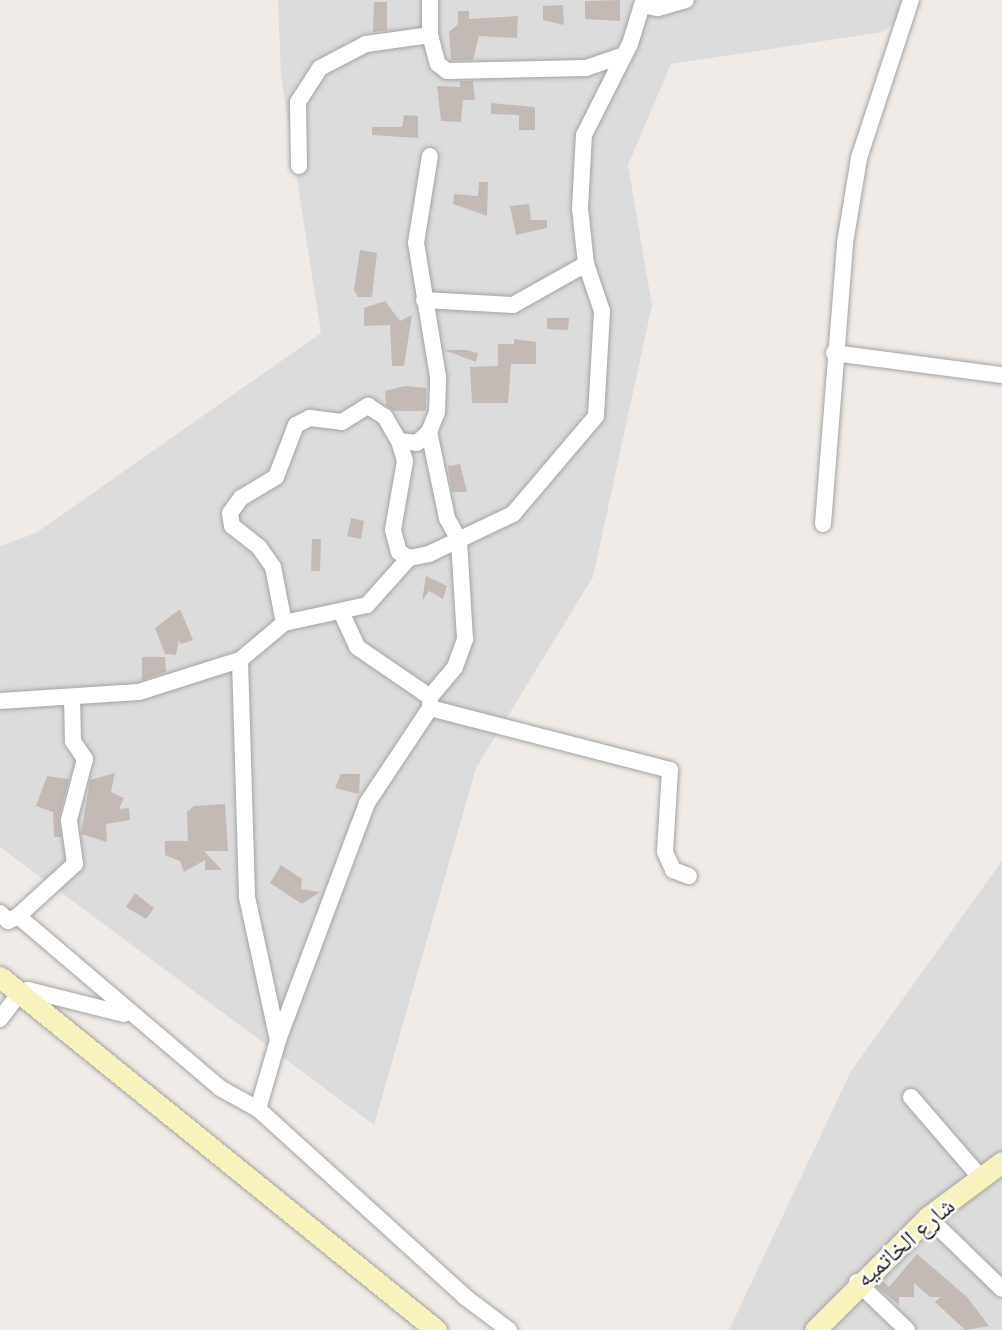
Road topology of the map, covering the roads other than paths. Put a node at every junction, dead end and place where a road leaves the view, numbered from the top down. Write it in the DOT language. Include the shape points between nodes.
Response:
graph roads {
  1 [pos="430,0"];
  2 [pos="686,0"];
  3 [pos="911,0"];
  4 [pos="641,2"];
  5 [pos="430,35"];
  6 [pos="621,56"];
  7 [pos="430,156"];
  8 [pos="299,166"];
  9 [pos="586,264"];
  10 [pos="424,300"];
  11 [pos="834,353"];
  12 [pos="1002,375"];
  13 [pos="429,432"];
  14 [pos="399,441"];
  15 [pos="823,524"];
  16 [pos="459,540"];
  17 [pos="409,558"];
  18 [pos="341,612"];
  19 [pos="284,623"];
  20 [pos="240,660"];
  21 [pos="72,697"];
  22 [pos="0,701"];
  23 [pos="430,702"];
  24 [pos="689,876"];
  25 [pos="0,913"];
  26 [pos="18,916"];
  27 [pos="0,977"];
  28 [pos="20,992"];
  29 [pos="128,1015"];
  30 [pos="0,1019"];
  31 [pos="278,1040"];
  32 [pos="911,1097"];
  33 [pos="258,1109"];
  34 [pos="1002,1162"];
  35 [pos="981,1178"];
  36 [pos="928,1217"];
  37 [pos="857,1282"];
  38 [pos="1002,1289"];
  39 [pos="436,1330"];
  40 [pos="509,1330"];
  41 [pos="814,1330"];
  42 [pos="907,1330"];
  1 -- 5 [label="street"];
  2 -- 4 [label="street" via="658,8"];
  3 -- 11 [label="street" via="859,158"];
  4 -- 6 [label="street" via="630,44"];
  5 -- 6 [label="street" via="438,64 447,71 586,68"];
  5 -- 8 [label="street" via="366,44 320,68 298,102"];
  6 -- 9 [label="street" via="596,104 579,158"];
  7 -- 10 [label="street" via="416,243"];
  9 -- 10 [label="street" via="513,305"];
  9 -- 16 [label="street" via="602,311 596,416 513,514"];
  10 -- 13 [label="street" via="439,388"];
  11 -- 12 [label="street"];
  11 -- 15 [label="street"];
  13 -- 14 [label="street" via="417,443"];
  13 -- 16 [label="street" via="447,518"];
  14 -- 17 [label="street" via="405,461 393,537 398,552"];
  14 -- 19 [label="street" via="374,407 342,422 304,419 288,438 276,477 231,508 232,526 259,547 272,567"];
  16 -- 17 [label="street"];
  16 -- 23 [label="street" via="465,639 455,667"];
  17 -- 18 [label="street" via="367,605"];
  18 -- 19 [label="street"];
  18 -- 23 [label="street" via="357,647"];
  19 -- 20 [label="street"];
  20 -- 21 [label="street" via="139,692"];
  20 -- 31 [label="street" via="247,897"];
  21 -- 22 [label="street"];
  21 -- 26 [label="street" via="73,741 85,759 69,821 75,864"];
  23 -- 24 [label="street" via="670,770 665,852 673,870"];
  23 -- 31 [label="street" via="367,803"];
  25 -- 26 [label="street" via="8,920"];
  26 -- 29 [label="street"];
  27 -- 28 [label="street"];
  28 -- 29 [label="street"];
  28 -- 30 [label="street"];
  28 -- 39 [label="street"];
  29 -- 33 [label="street" via="220,1088"];
  31 -- 33 [label="street"];
  32 -- 35 [label="street"];
  33 -- 40 [label="street" via="465,1297"];
  34 -- 35 [label="street, شارع الخاتميه"];
  35 -- 36 [label="street, شارع الخاتميه"];
  36 -- 37 [label="street, شارع الخاتميه"];
  36 -- 38 [label="street"];
  37 -- 41 [label="street, شارع الخاتميه"];
  37 -- 42 [label="street"];
}
